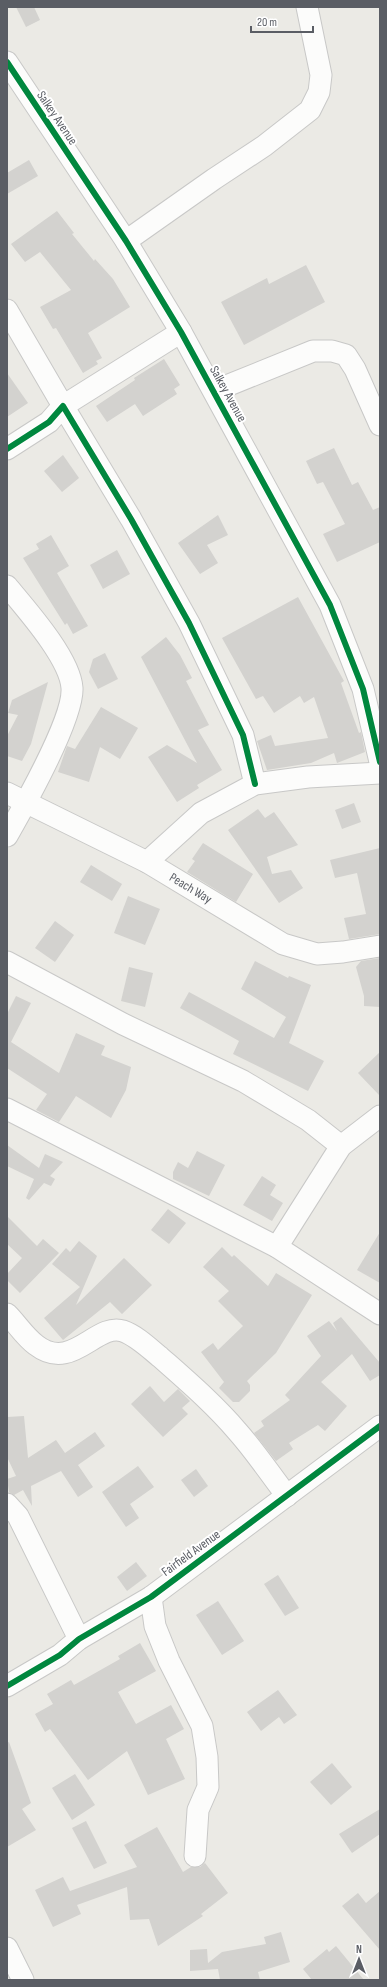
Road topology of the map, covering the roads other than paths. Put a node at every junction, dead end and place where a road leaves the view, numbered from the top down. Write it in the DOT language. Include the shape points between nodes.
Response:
graph roads {
  1 [pos="307,7"];
  2 [pos="7,62"];
  3 [pos="126,241"];
  4 [pos="7,310"];
  5 [pos="181,332"];
  6 [pos="214,391"];
  7 [pos="63,406"];
  8 [pos="380,425"];
  9 [pos="7,449"];
  10 [pos="7,586"];
  11 [pos="380,762"];
  12 [pos="380,773"];
  13 [pos="256,784"];
  14 [pos="7,793"];
  15 [pos="26,803"];
  16 [pos="7,836"];
  17 [pos="147,862"];
  18 [pos="380,946"];
  19 [pos="7,962"];
  20 [pos="7,1109"];
  21 [pos="380,1116"];
  22 [pos="342,1146"];
  23 [pos="277,1247"];
  24 [pos="7,1314"];
  25 [pos="380,1314"];
  26 [pos="380,1426"];
  27 [pos="287,1496"];
  28 [pos="7,1504"];
  29 [pos="150,1597"];
  30 [pos="79,1639"];
  31 [pos="7,1686"];
  32 [pos="195,1856"];
  33 [pos="7,1948"];
  34 [pos="23,1980"];
  1 -- 3 [label="street" via="321,76 319,92 310,110 264,146"];
  2 -- 3 [label="street, Salkey Avenue"];
  3 -- 5 [label="street, Salkey Avenue"];
  4 -- 7 [label="street"];
  5 -- 6 [label="street, Salkey Avenue"];
  5 -- 7 [label="street"];
  6 -- 8 [label="street, Salkey Avenue" via="313,351 332,351 346,355"];
  6 -- 11 [label="street, Salkey Avenue" via="330,605 363,689"];
  7 -- 9 [label="street" via="48,422"];
  7 -- 13 [label="street" via="131,519 189,623 243,735"];
  10 -- 15 [label="street" via="50,640 66,667 72,689 68,713"];
  12 -- 13 [label="street" via="308,777"];
  13 -- 17 [label="street" via="201,813"];
  14 -- 15 [label="street, Peach Way"];
  15 -- 16 [label="street"];
  15 -- 17 [label="street, Peach Way"];
  17 -- 18 [label="street, Peach Way" via="283,944 317,954"];
  19 -- 22 [label="street" via="123,1024 243,1081 308,1120"];
  20 -- 23 [label="street"];
  21 -- 22 [label="street"];
  22 -- 23 [label="street"];
  23 -- 25 [label="street"];
  24 -- 27 [label="street" via="36,1346 53,1353 74,1352 109,1332 122,1331 141,1342 179,1374 237,1430"];
  26 -- 27 [label="street, Fairfield Avenue"];
  27 -- 29 [label="street, Fairfield Avenue"];
  28 -- 30 [label="street" via="18,1516"];
  29 -- 30 [label="street, Fairfield Avenue"];
  29 -- 32 [label="street" via="155,1626 169,1661 202,1726 208,1787 198,1810"];
  30 -- 31 [label="street, Fairfield Avenue" via="60,1655"];
  33 -- 34 [label="street"];
}
